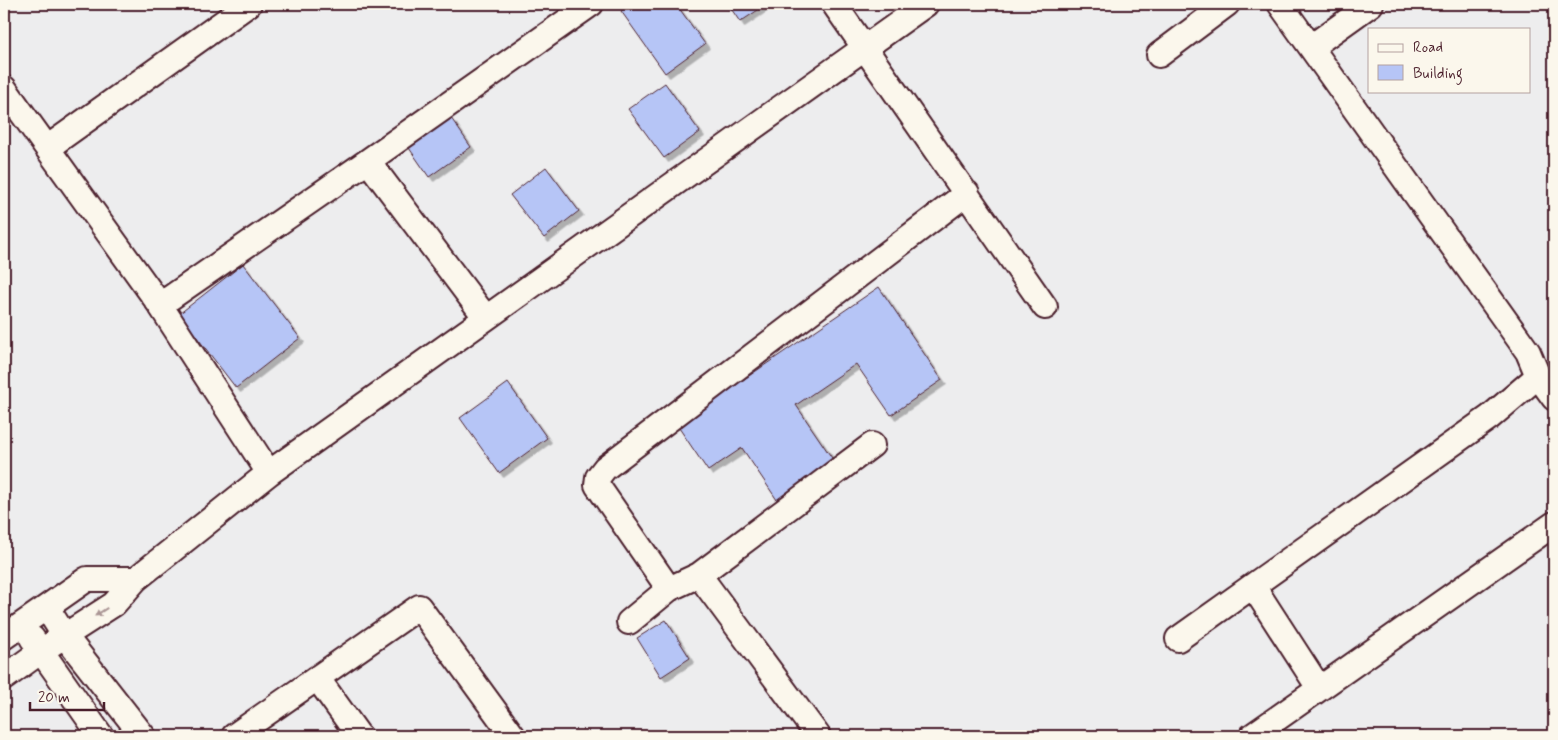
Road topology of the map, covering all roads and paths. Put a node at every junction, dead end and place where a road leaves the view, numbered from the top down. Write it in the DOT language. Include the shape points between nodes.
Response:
graph roads {
  1 [pos="249,4"];
  2 [pos="591,4"];
  3 [pos="834,4"];
  4 [pos="926,4"];
  5 [pos="1227,4"];
  6 [pos="1280,4"];
  7 [pos="1371,4"];
  8 [pos="865,47"];
  9 [pos="1311,47"];
  10 [pos="1159,55"];
  11 [pos="4,88"];
  12 [pos="47,148"];
  13 [pos="368,161"];
  14 [pos="967,193"];
  15 [pos="160,305"];
  16 [pos="1045,307"];
  17 [pos="486,318"];
  18 [pos="1538,376"];
  19 [pos="1554,398"];
  20 [pos="872,445"];
  21 [pos="270,473"];
  22 [pos="1554,524"];
  23 [pos="699,575"];
  24 [pos="136,579"];
  25 [pos="1253,586"];
  26 [pos="669,589"];
  27 [pos="47,608"];
  28 [pos="629,622"];
  29 [pos="23,624"];
  30 [pos="64,636"];
  31 [pos="4,637"];
  32 [pos="1178,639"];
  33 [pos="40,651"];
  34 [pos="4,678"];
  35 [pos="318,679"];
  36 [pos="1319,688"];
  37 [pos="101,736"];
  38 [pos="143,736"];
  39 [pos="234,736"];
  40 [pos="359,736"];
  41 [pos="513,736"];
  42 [pos="818,736"];
  43 [pos="1252,736"];
  1 -- 12 [label="street"];
  2 -- 13 [label="street"];
  3 -- 8 [label="street"];
  4 -- 8 [label="street"];
  5 -- 10 [label="street"];
  6 -- 9 [label="street"];
  7 -- 9 [label="street"];
  8 -- 14 [label="street"];
  8 -- 17 [label="street"];
  9 -- 18 [label="street" via="1528,352"];
  11 -- 12 [label="street"];
  12 -- 15 [label="street"];
  13 -- 15 [label="street"];
  13 -- 17 [label="street"];
  14 -- 16 [label="street"];
  14 -- 26 [label="street" via="605,468 598,477 597,485"];
  15 -- 21 [label="street"];
  17 -- 21 [label="street"];
  18 -- 19 [label="street"];
  18 -- 25 [label="street" via="1490,417"];
  20 -- 23 [label="street"];
  21 -- 24 [label="street"];
  22 -- 36 [label="street"];
  23 -- 26 [label="street"];
  23 -- 42 [label="street"];
  24 -- 27 [label="street" via="87,579"];
  24 -- 30 [label="street, one-way" via="114,604"];
  25 -- 32 [label="street"];
  25 -- 36 [label="street"];
  26 -- 28 [label="street"];
  27 -- 29 [label="street"];
  27 -- 30 [label="street"];
  29 -- 31 [label="street"];
  29 -- 33 [label="street"];
  30 -- 33 [label="street"];
  30 -- 38 [label="street"];
  33 -- 34 [label="street"];
  33 -- 37 [label="street"];
  35 -- 39 [label="street"];
  35 -- 40 [label="street"];
  35 -- 41 [label="street" via="419,607"];
  36 -- 43 [label="street"];
}
